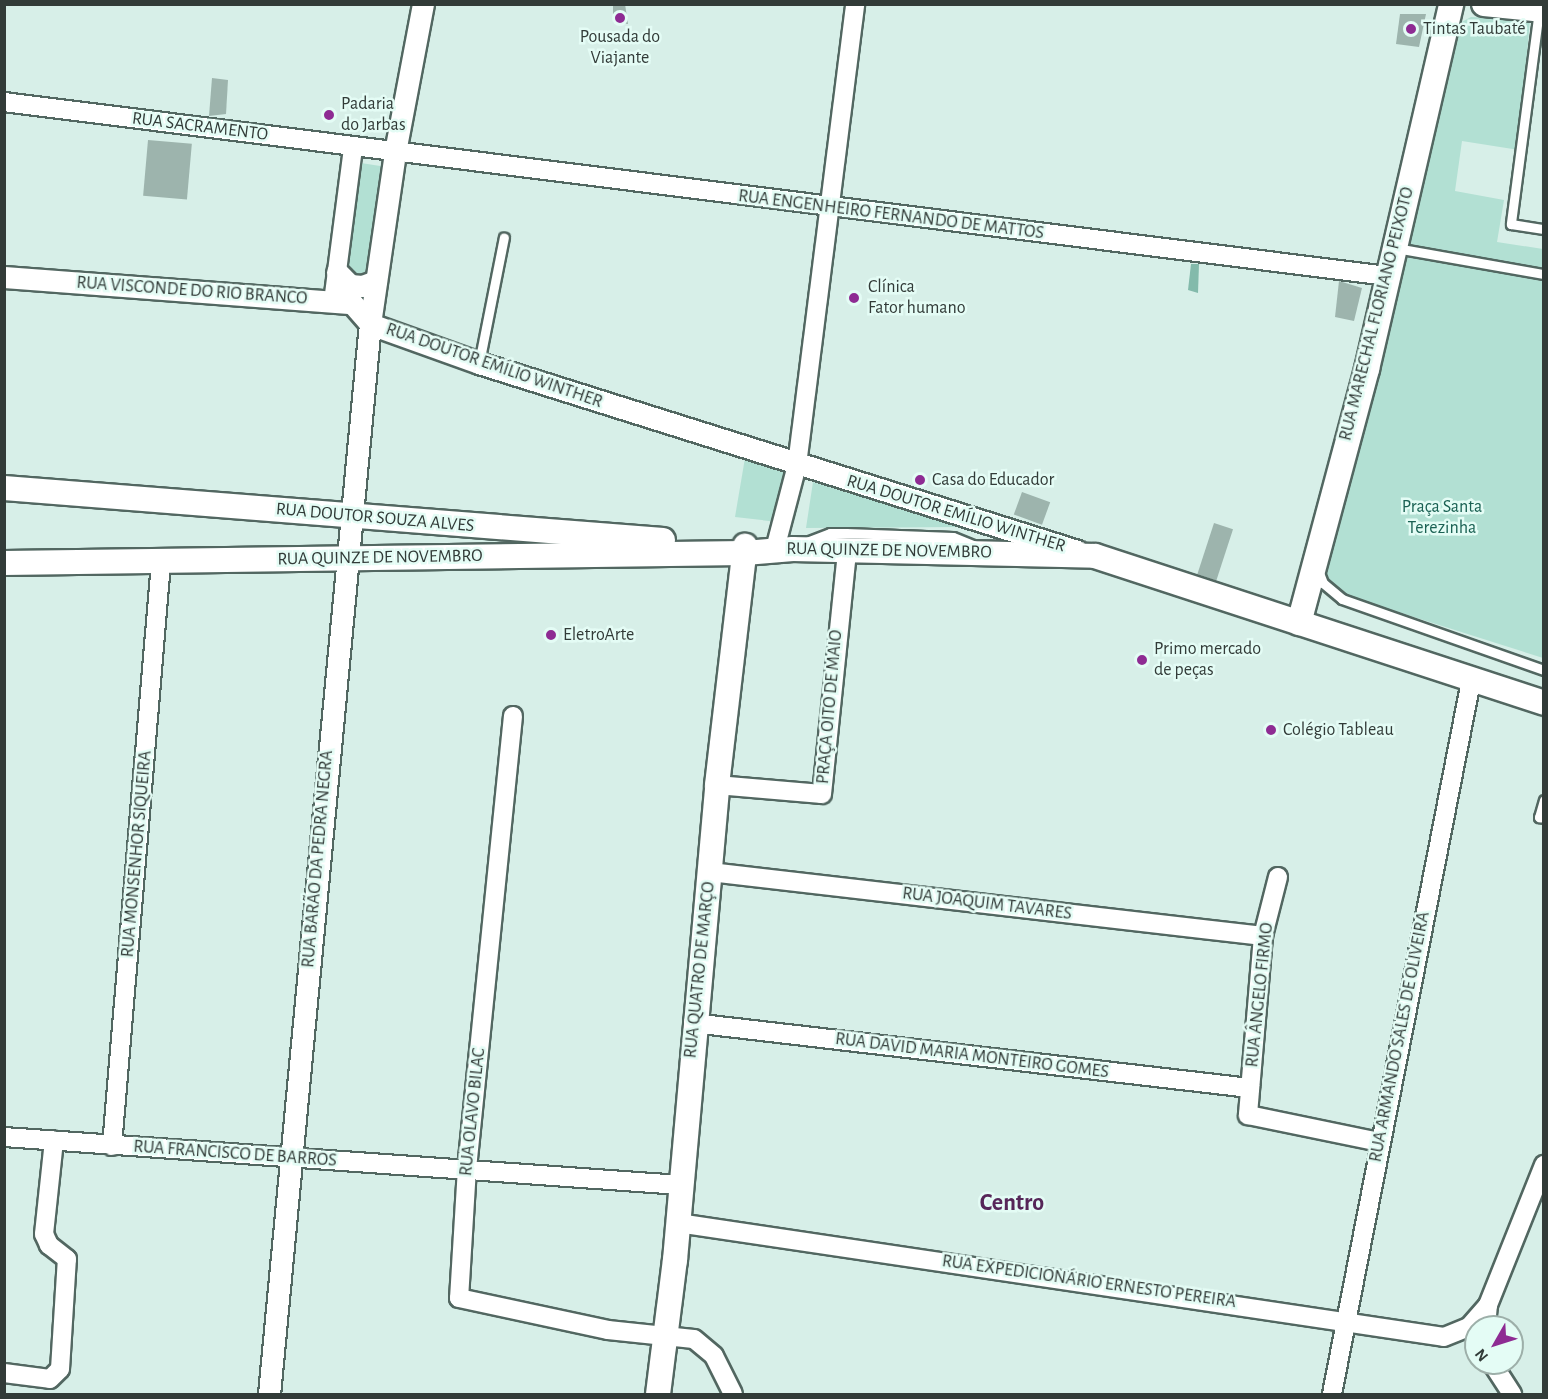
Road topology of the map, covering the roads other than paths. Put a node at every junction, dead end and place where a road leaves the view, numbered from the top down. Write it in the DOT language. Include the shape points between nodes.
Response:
graph roads {
  1 [pos="423,4"];
  2 [pos="855,4"];
  3 [pos="1451,4"];
  4 [pos="1484,4"];
  5 [pos="1541,10"];
  6 [pos="4,102"];
  7 [pos="353,147"];
  8 [pos="395,152"];
  9 [pos="829,208"];
  10 [pos="1544,229"];
  11 [pos="504,237"];
  12 [pos="1394,248"];
  13 [pos="337,273"];
  14 [pos="1544,274"];
  15 [pos="1388,276"];
  16 [pos="4,278"];
  17 [pos="376,281"];
  18 [pos="333,302"];
  19 [pos="370,324"];
  20 [pos="479,363"];
  21 [pos="797,465"];
  22 [pos="4,488"];
  23 [pos="352,515"];
  24 [pos="383,519"];
  25 [pos="762,550"];
  26 [pos="847,550"];
  27 [pos="988,553"];
  28 [pos="1095,556"];
  29 [pos="346,557"];
  30 [pos="378,557"];
  31 [pos="1314,558"];
  32 [pos="4,562"];
  33 [pos="161,562"];
  34 [pos="1299,623"];
  35 [pos="1544,670"];
  36 [pos="1471,681"];
  37 [pos="1544,703"];
  38 [pos="513,716"];
  39 [pos="717,784"];
  40 [pos="1544,800"];
  41 [pos="1544,818"];
  42 [pos="710,872"];
  43 [pos="1278,877"];
  44 [pos="1263,936"];
  45 [pos="693,1023"];
  46 [pos="1251,1088"];
  47 [pos="4,1137"];
  48 [pos="54,1141"];
  49 [pos="1380,1142"];
  50 [pos="112,1146"];
  51 [pos="290,1157"];
  52 [pos="1544,1165"];
  53 [pos="467,1168"];
  54 [pos="680,1185"];
  55 [pos="678,1223"];
  56 [pos="1488,1305"];
  57 [pos="1487,1315"];
  58 [pos="1344,1319"];
  59 [pos="667,1335"];
  60 [pos="4,1373"];
  61 [pos="1500,1375"];
  62 [pos="269,1395"];
  63 [pos="658,1395"];
  64 [pos="733,1395"];
  65 [pos="1332,1395"];
  66 [pos="1512,1395"];
  1 -- 8 [label="street, RUA BARÃO DA PEDRA NEGRA"];
  2 -- 9 [label="street, RUA QUATRO DE MARÇO"];
  3 -- 12 [label="main road, RUA MARECHAL FLORIANO PEIXOTO"];
  4 -- 5 [label="main road"];
  5 -- 10 [label="lane" via="1511,224"];
  6 -- 7 [label="street, RUA SACRAMENTO"];
  7 -- 8 [label="street, RUA SACRAMENTO"];
  7 -- 13 [label="street"];
  8 -- 9 [label="street, RUA ENGENHEIRO FERNANDO DE MATTOS"];
  8 -- 17 [label="street, RUA BARÃO DA PEDRA NEGRA"];
  9 -- 15 [label="street, RUA ENGENHEIRO FERNANDO DE MATTOS"];
  9 -- 21 [label="street, RUA QUATRO DE MARÇO"];
  11 -- 20 [label="lane"];
  12 -- 14 [label="lane"];
  12 -- 15 [label="main road, RUA MARECHAL FLORIANO PEIXOTO"];
  13 -- 17 [label="street" via="350,285"];
  13 -- 18 [label="street"];
  15 -- 31 [label="main road, RUA MARECHAL FLORIANO PEIXOTO" via="1367,369"];
  16 -- 18 [label="street, RUA VISCONDE DO RIO BRANCO"];
  17 -- 19 [label="street, RUA BARÃO DA PEDRA NEGRA"];
  18 -- 19 [label="street, RUA VISCONDE DO RIO BRANCO" via="352,303"];
  19 -- 20 [label="street, RUA DOUTOR EMÍLIO WINTHER"];
  19 -- 23 [label="street, RUA BARÃO DA PEDRA NEGRA"];
  20 -- 21 [label="street, RUA DOUTOR EMÍLIO WINTHER"];
  21 -- 25 [label="street, RUA QUATRO DE MARÇO"];
  21 -- 28 [label="street, RUA DOUTOR EMÍLIO WINTHER"];
  22 -- 23 [label="main road, RUA DOUTOR SOUZA ALVES"];
  23 -- 24 [label="main road, RUA DOUTOR SOUZA ALVES"];
  23 -- 29 [label="street, RUA BARÃO DA PEDRA NEGRA"];
  24 -- 25 [label="main road, RUA DOUTOR SOUZA ALVES"];
  24 -- 30 [label="main road" via="372,532 372,549"];
  25 -- 26 [label="main road, RUA QUINZE DE NOVEMBRO"];
  25 -- 27 [label="lane" via="846,533 953,537"];
  25 -- 30 [label="main road, RUA QUINZE DE NOVEMBRO"];
  25 -- 39 [label="main road, RUA QUATRO DE MARÇO"];
  26 -- 27 [label="main road, RUA QUINZE DE NOVEMBRO"];
  26 -- 39 [label="street, PRAÇA OITO DE MAIO" via="822,794"];
  27 -- 28 [label="main road, RUA QUINZE DE NOVEMBRO"];
  28 -- 34 [label="main road, RUA DOUTOR EMÍLIO WINTHER"];
  29 -- 30 [label="main road, RUA QUINZE DE NOVEMBRO"];
  29 -- 33 [label="main road, RUA QUINZE DE NOVEMBRO"];
  29 -- 51 [label="street, RUA BARÃO DA PEDRA NEGRA"];
  31 -- 34 [label="main road, RUA MARECHAL FLORIANO PEIXOTO"];
  31 -- 35 [label="lane" via="1323,583 1342,599"];
  32 -- 33 [label="main road, RUA QUINZE DE NOVEMBRO"];
  33 -- 50 [label="street, RUA MONSENHOR SIQUEIRA"];
  34 -- 36 [label="main road, RUA DOUTOR EMÍLIO WINTHER"];
  36 -- 37 [label="main road, RUA DOUTOR EMÍLIO WINTHER"];
  36 -- 49 [label="street, RUA ARMANDO SALES DE OLIVEIRA"];
  38 -- 53 [label="street, RUA OLAVO BILAC"];
  39 -- 42 [label="main road, RUA QUATRO DE MARÇO"];
  40 -- 41 [label="lane" via="1539,817"];
  42 -- 44 [label="street, RUA JOAQUIM TAVARES"];
  42 -- 45 [label="main road, RUA QUATRO DE MARÇO"];
  43 -- 44 [label="street, RUA ÂNGELO FIRMO"];
  44 -- 46 [label="street, RUA ÂNGELO FIRMO"];
  45 -- 46 [label="street, RUA DAVID MARIA MONTEIRO GOMES"];
  45 -- 54 [label="main road, RUA QUATRO DE MARÇO"];
  46 -- 49 [label="street, RUA ÂNGELO FIRMO" via="1248,1115"];
  47 -- 48 [label="street, RUA FRANCISCO DE BARROS"];
  48 -- 50 [label="street, RUA FRANCISCO DE BARROS"];
  48 -- 60 [label="street" via="44,1234 49,1245 67,1259 60,1369 50,1379"];
  49 -- 58 [label="street, RUA ARMANDO SALES DE OLIVEIRA"];
  50 -- 51 [label="street, RUA FRANCISCO DE BARROS"];
  51 -- 53 [label="street, RUA FRANCISCO DE BARROS"];
  51 -- 62 [label="street, RUA BARÃO DA PEDRA NEGRA"];
  52 -- 56 [label="street"];
  53 -- 54 [label="street, RUA FRANCISCO DE BARROS"];
  53 -- 59 [label="street, RUA OLAVO BILAC" via="459,1298 608,1330"];
  54 -- 55 [label="main road, RUA QUATRO DE MARÇO"];
  55 -- 58 [label="street, RUA EXPEDICIONÁRIO ERNESTO PEREIRA"];
  55 -- 59 [label="main road, RUA QUATRO DE MARÇO"];
  56 -- 57 [label="street"];
  56 -- 58 [label="street, RUA EXPEDICIONÁRIO ERNESTO PEREIRA" via="1469,1327 1444,1337"];
  58 -- 65 [label="street, RUA ARMANDO SALES DE OLIVEIRA"];
  59 -- 63 [label="main road, RUA QUATRO DE MARÇO"];
  59 -- 64 [label="street" via="694,1339 714,1356"];
  61 -- 66 [label="street"];
}
